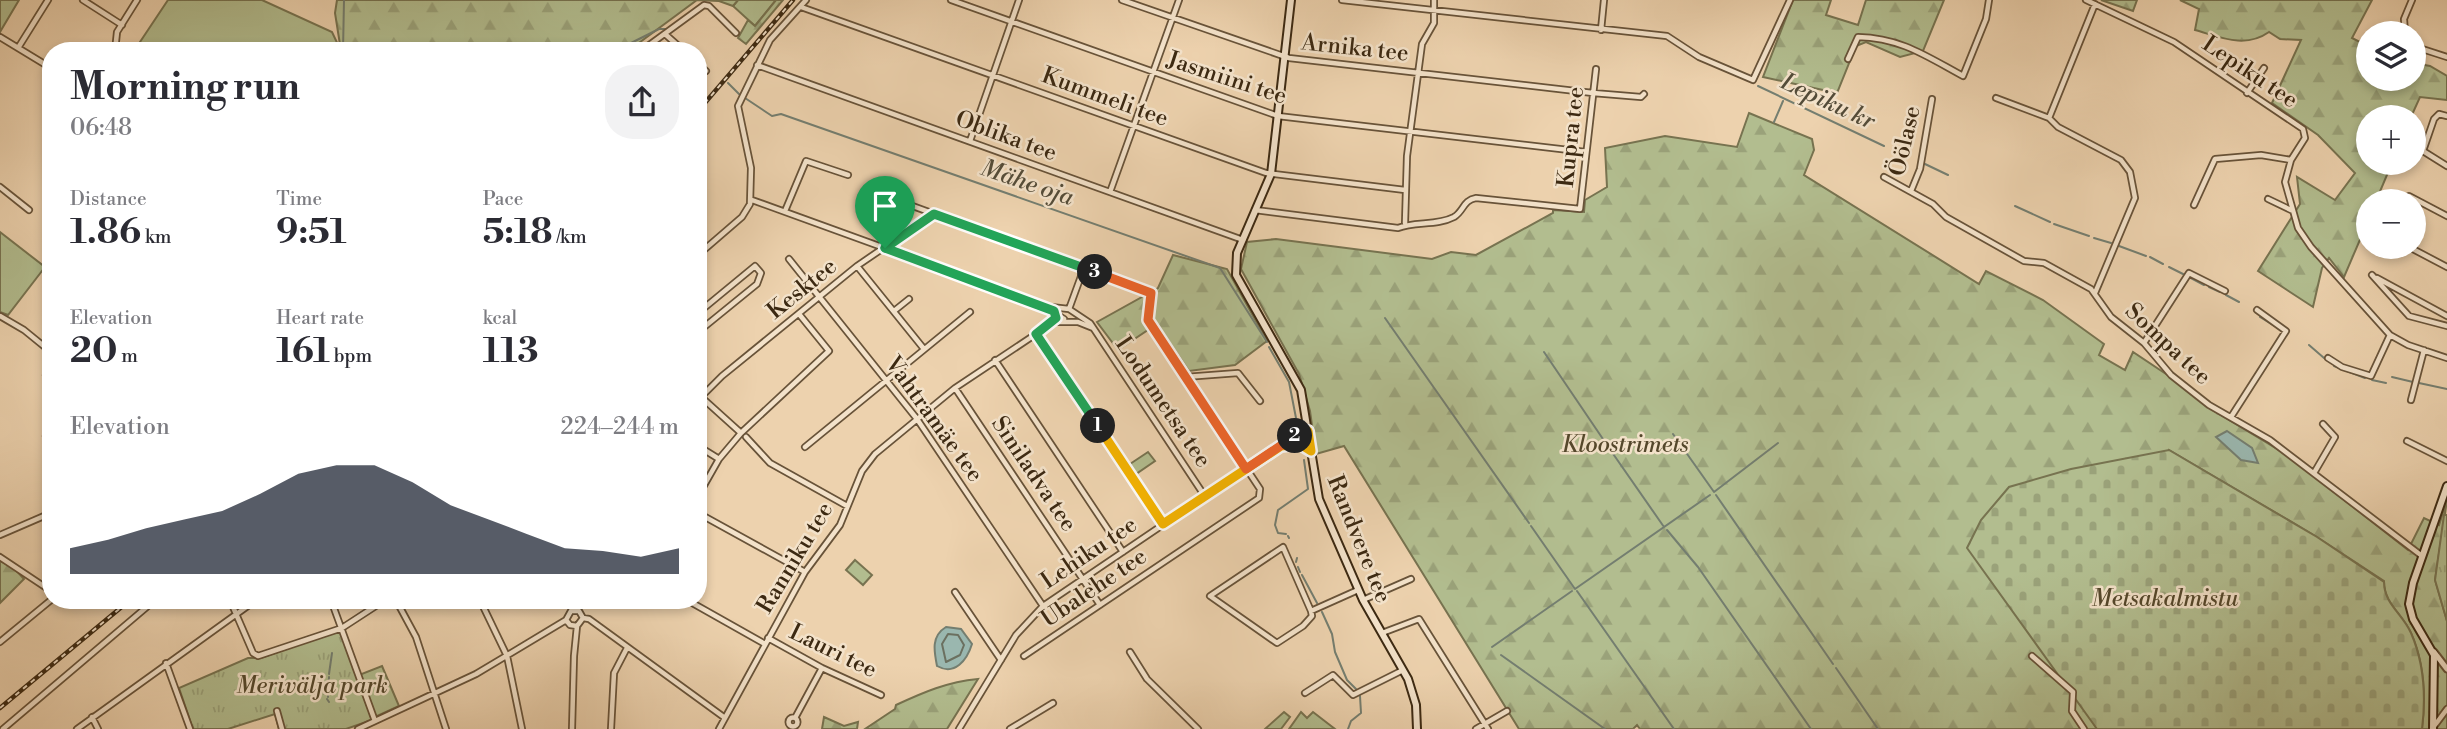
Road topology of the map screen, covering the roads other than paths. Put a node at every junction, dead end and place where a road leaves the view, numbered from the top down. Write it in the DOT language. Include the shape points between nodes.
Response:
graph roads {
  1 [pos="48,0"];
  2 [pos="83,0"];
  3 [pos="137,0"];
  4 [pos="806,0"];
  5 [pos="951,0"];
  6 [pos="1019,0"];
  7 [pos="1122,0"];
  8 [pos="1179,0"];
  9 [pos="1291,0"];
  10 [pos="1342,0"];
  11 [pos="1434,0"];
  12 [pos="1604,0"];
  13 [pos="1790,0"];
  14 [pos="1989,0"];
  15 [pos="2086,0"];
  16 [pos="2412,0"];
  17 [pos="1402,3"];
  18 [pos="2095,4"];
  19 [pos="801,7"];
  20 [pos="1437,10"];
  21 [pos="1172,18"];
  22 [pos="2404,21"];
  23 [pos="1011,22"];
  24 [pos="122,24"];
  25 [pos="1601,30"];
  26 [pos="736,33"];
  27 [pos="665,34"];
  28 [pos="0,37"];
  29 [pos="115,42"];
  30 [pos="654,42"];
  31 [pos="674,42"];
  32 [pos="18,47"];
  33 [pos="2426,50"];
  34 [pos="1285,57"];
  35 [pos="2447,57"];
  36 [pos="1848,60"];
  37 [pos="42,62"];
  38 [pos="757,65"];
  39 [pos="2264,68"];
  40 [pos="1596,69"];
  41 [pos="1153,72"];
  42 [pos="1418,73"];
  43 [pos="993,75"];
  44 [pos="1593,93"];
  45 [pos="2246,93"];
  46 [pos="1644,94"];
  47 [pos="1996,98"];
  48 [pos="1932,99"];
  49 [pos="1278,116"];
  50 [pos="2447,116"];
  51 [pos="2049,117"];
  52 [pos="1134,126"];
  53 [pos="1410,131"];
  54 [pos="970,141"];
  55 [pos="1586,152"];
  56 [pos="2291,160"];
  57 [pos="2447,166"];
  58 [pos="1271,174"];
  59 [pos="848,175"];
  60 [pos="1884,177"];
  61 [pos="0,187"];
  62 [pos="866,189"];
  63 [pos="1405,190"];
  64 [pos="1911,191"];
  65 [pos="1110,192"];
  66 [pos="2268,199"];
  67 [pos="752,200"];
  68 [pos="2193,205"];
  69 [pos="2426,205"];
  70 [pos="29,210"];
  71 [pos="1255,210"];
  72 [pos="785,211"];
  73 [pos="2293,211"];
  74 [pos="934,214"];
  75 [pos="2447,216"];
  76 [pos="1405,223"];
  77 [pos="1243,240"];
  78 [pos="707,247"];
  79 [pos="885,248"];
  80 [pos="2426,256"];
  81 [pos="789,259"];
  82 [pos="857,266"];
  83 [pos="2447,267"];
  84 [pos="1084,268"];
  85 [pos="2225,291"];
  86 [pos="2095,293"];
  87 [pos="819,297"];
  88 [pos="909,299"];
  89 [pos="1042,305"];
  90 [pos="707,306"];
  91 [pos="1069,309"];
  92 [pos="2257,310"];
  93 [pos="894,311"];
  94 [pos="1054,311"];
  95 [pos="970,312"];
  96 [pos="799,314"];
  97 [pos="0,316"];
  98 [pos="2447,316"];
  99 [pos="1064,318"];
  100 [pos="1054,321"];
  101 [pos="707,325"];
  102 [pos="2447,326"];
  103 [pos="1093,328"];
  104 [pos="1036,334"];
  105 [pos="2390,335"];
  106 [pos="2144,343"];
  107 [pos="42,346"];
  108 [pos="924,349"];
  109 [pos="2424,350"];
  110 [pos="2328,358"];
  111 [pos="2447,358"];
  112 [pos="995,360"];
  113 [pos="1185,377"];
  114 [pos="887,380"];
  115 [pos="955,388"];
  116 [pos="707,390"];
  117 [pos="2411,400"];
  118 [pos="1261,401"];
  119 [pos="707,404"];
  120 [pos="2231,417"];
  121 [pos="917,419"];
  122 [pos="2323,424"];
  123 [pos="741,433"];
  124 [pos="1309,434"];
  125 [pos="746,437"];
  126 [pos="2407,441"];
  127 [pos="1291,443"];
  128 [pos="1281,446"];
  129 [pos="805,447"];
  130 [pos="1311,451"];
  131 [pos="707,452"];
  132 [pos="719,459"];
  133 [pos="2447,461"];
  134 [pos="1246,469"];
  135 [pos="2314,472"];
  136 [pos="707,480"];
  137 [pos="2447,486"];
  138 [pos="1204,495"];
  139 [pos="847,506"];
  140 [pos="42,517"];
  141 [pos="707,518"];
  142 [pos="1163,524"];
  143 [pos="0,535"];
  144 [pos="1123,552"];
  145 [pos="2422,556"];
  146 [pos="0,557"];
  147 [pos="805,572"];
  148 [pos="1083,579"];
  149 [pos="1411,579"];
  150 [pos="42,585"];
  151 [pos="1358,590"];
  152 [pos="955,592"];
  153 [pos="1363,600"];
  154 [pos="1100,605"];
  155 [pos="1043,606"];
  156 [pos="42,607"];
  157 [pos="144,609"];
  158 [pos="236,609"];
  159 [pos="244,609"];
  160 [pos="335,609"];
  161 [pos="371,609"];
  162 [pos="401,609"];
  163 [pos="484,609"];
  164 [pos="703,609"];
  165 [pos="571,611"];
  166 [pos="1311,611"];
  167 [pos="238,613"];
  168 [pos="583,618"];
  169 [pos="566,621"];
  170 [pos="577,626"];
  171 [pos="342,628"];
  172 [pos="1381,634"];
  173 [pos="768,638"];
  174 [pos="0,642"];
  175 [pos="765,644"];
  176 [pos="627,648"];
  177 [pos="1130,652"];
  178 [pos="2433,652"];
  179 [pos="508,656"];
  180 [pos="1024,656"];
  181 [pos="2032,656"];
  182 [pos="1001,660"];
  183 [pos="166,663"];
  184 [pos="822,668"];
  185 [pos="2447,668"];
  186 [pos="1403,670"];
  187 [pos="1305,693"];
  188 [pos="436,695"];
  189 [pos="881,695"];
  190 [pos="1054,703"];
  191 [pos="2447,709"];
  192 [pos="277,711"];
  193 [pos="1507,711"];
  194 [pos="92,717"];
  195 [pos="725,718"];
  196 [pos="795,718"];
  197 [pos="376,721"];
  198 [pos="1486,727"];
  199 [pos="361,728"];
  200 [pos="3,729"];
  201 [pos="77,729"];
  202 [pos="98,729"];
  203 [pos="190,729"];
  204 [pos="282,729"];
  205 [pos="446,729"];
  206 [pos="522,729"];
  207 [pos="572,729"];
  208 [pos="611,729"];
  209 [pos="719,729"];
  210 [pos="959,729"];
  211 [pos="1010,729"];
  212 [pos="1198,729"];
  213 [pos="1417,729"];
  214 [pos="1476,729"];
  215 [pos="2084,729"];
  216 [pos="2433,729"];
  1 -- 32 [label="street"];
  2 -- 24 [label="street"];
  3 -- 24 [label="street"];
  4 -- 19 [label="street"];
  5 -- 23 [label="street, Jasmiini tee"];
  6 -- 23 [label="street"];
  7 -- 21 [label="street, Arnika tee"];
  8 -- 21 [label="street"];
  9 -- 34 [label="main road, Randvere tee"];
  10 -- 17 [label="street"];
  11 -- 20 [label="street"];
  12 -- 25 [label="street"];
  13 -- 25 [label="street" via="1753,80 1699,57 1667,36"];
  14 -- 36 [label="street" via="1963,76 1884,37 1858,37"];
  15 -- 18 [label="street, Lepiku tee"];
  16 -- 22 [label="street"];
  17 -- 20 [label="street"];
  18 -- 45 [label="street, Lepiku tee" via="2174,42"];
  18 -- 51 [label="street"];
  19 -- 38 [label="street" via="770,40"];
  19 -- 43 [label="street, Kummeli tee"];
  20 -- 25 [label="street"];
  20 -- 42 [label="street" via="1422,44"];
  21 -- 34 [label="street, Arnika tee"];
  21 -- 41 [label="street"];
  23 -- 41 [label="street, Jasmiini tee"];
  23 -- 43 [label="street"];
  24 -- 29 [label="street"];
  26 -- 27 [label="street" via="704,5"];
  27 -- 30 [label="street"];
  27 -- 31 [label="street"];
  28 -- 32 [label="street"];
  32 -- 37 [label="street"];
  33 -- 35 [label="street"];
  34 -- 42 [label="street, Arnika tee"];
  34 -- 49 [label="main road, Randvere tee"];
  38 -- 54 [label="street, Oblika tee"];
  38 -- 67 [label="street" via="738,106 751,168"];
  39 -- 45 [label="street"];
  40 -- 44 [label="street, Kupra tee"];
  41 -- 49 [label="street, Jasmiini tee"];
  41 -- 52 [label="street"];
  42 -- 44 [label="street, Arnika tee"];
  42 -- 53 [label="street"];
  43 -- 52 [label="street, Kummeli tee"];
  43 -- 54 [label="street"];
  44 -- 46 [label="street, Arnika tee"];
  44 -- 55 [label="street, Kupra tee"];
  45 -- 56 [label="street, Lepiku tee" via="2303,128 2305,138"];
  47 -- 51 [label="street"];
  48 -- 64 [label="street, Öölase" via="1920,169"];
  49 -- 53 [label="street, Jasmiini tee"];
  49 -- 58 [label="main road, Randvere tee"];
  50 -- 57 [label="street" via="2439,114 2434,119 2423,151"];
  51 -- 86 [label="street" via="2058,127 2121,160 2134,182 2135,198"];
  52 -- 58 [label="street, Kummeli tee"];
  52 -- 65 [label="street"];
  53 -- 55 [label="street, Jasmiini tee"];
  53 -- 63 [label="street"];
  54 -- 65 [label="street, Oblika tee"];
  55 -- 76 [label="street, Kupra tee" via="1580,209 1476,198 1466,202 1453,218"];
  56 -- 68 [label="street" via="2261,155 2215,159"];
  56 -- 73 [label="street, Lepiku tee" via="2285,182"];
  58 -- 63 [label="street, Kummeli tee"];
  58 -- 71 [label="main road, Randvere tee"];
  59 -- 72 [label="street" via="806,161"];
  60 -- 64 [label="street, Sompa tee"];
  61 -- 70 [label="street"];
  62 -- 74 [label="street"];
  63 -- 76 [label="street"];
  64 -- 86 [label="street, Sompa tee" via="1946,217 2024,261 2044,263"];
  65 -- 77 [label="street, Oblika tee"];
  66 -- 73 [label="street"];
  67 -- 72 [label="street"];
  67 -- 78 [label="street" via="742,217"];
  69 -- 75 [label="street"];
  71 -- 76 [label="street" via="1398,228"];
  71 -- 77 [label="main road, Randvere tee"];
  72 -- 79 [label="street"];
  73 -- 105 [label="street, Lepiku tee" via="2311,247"];
  74 -- 79 [label="street, Kesktee"];
  74 -- 84 [label="street"];
  77 -- 124 [label="main road, Randvere tee" via="1235,260 1238,281 1294,376"];
  79 -- 82 [label="street, Kesktee"];
  79 -- 89 [label="street"];
  80 -- 83 [label="street"];
  81 -- 87 [label="street, Vahtramäe tee"];
  82 -- 87 [label="street, Kesktee"];
  82 -- 93 [label="street"];
  84 -- 91 [label="street"];
  84 -- 113 [label="street" via="1151,293 1148,320"];
  85 -- 106 [label="street" via="2189,273"];
  86 -- 106 [label="street, Sompa tee" via="2111,317"];
  87 -- 96 [label="street, Kesktee"];
  87 -- 114 [label="street, Vahtramäe tee"];
  88 -- 93 [label="street"];
  89 -- 91 [label="street"];
  89 -- 94 [label="street"];
  90 -- 101 [label="street" via="755,266 761,273 757,284"];
  91 -- 99 [label="street"];
  91 -- 99 [label="street" via="1073,316"];
  91 -- 103 [label="street, Lodumetsa tee"];
  92 -- 120 [label="street" via="2286,331"];
  93 -- 108 [label="street"];
  94 -- 99 [label="street"];
  94 -- 100 [label="street"];
  95 -- 108 [label="street"];
  96 -- 116 [label="street, Kesktee"];
  96 -- 123 [label="street" via="829,351"];
  97 -- 107 [label="street"];
  98 -- 102 [label="street" via="2372,275 2409,316"];
  99 -- 100 [label="street, Ranniku tee"];
  99 -- 103 [label="street"];
  100 -- 104 [label="street, Ranniku tee"];
  103 -- 138 [label="street, Lodumetsa tee"];
  104 -- 112 [label="street, Ranniku tee"];
  104 -- 142 [label="street"];
  105 -- 109 [label="street, Lepiku tee"];
  105 -- 110 [label="street" via="2371,376"];
  106 -- 120 [label="street, Sompa tee" via="2171,375"];
  108 -- 114 [label="street"];
  109 -- 111 [label="street, Lepiku tee"];
  109 -- 117 [label="street"];
  112 -- 115 [label="street, Ranniku tee"];
  112 -- 144 [label="street"];
  113 -- 118 [label="street" via="1238,373"];
  113 -- 134 [label="street"];
  114 -- 121 [label="street, Vahtramäe tee"];
  114 -- 129 [label="street"];
  115 -- 121 [label="street, Ranniku tee"];
  115 -- 148 [label="street, Siniladva tee"];
  119 -- 123 [label="street"];
  120 -- 135 [label="street, Sompa tee"];
  121 -- 139 [label="street, Ranniku tee" via="875,454"];
  121 -- 155 [label="street, Vahtramäe tee"];
  122 -- 135 [label="street" via="2335,437"];
  123 -- 132 [label="street"];
  124 -- 127 [label="street, Lehiku tee"];
  124 -- 128 [label="street, Lehiku tee"];
  124 -- 130 [label="main road, Randvere tee"];
  125 -- 139 [label="street" via="771,463"];
  126 -- 133 [label="street"];
  127 -- 128 [label="street, Lehiku tee"];
  127 -- 130 [label="main road"];
  128 -- 134 [label="street, Lehiku tee"];
  130 -- 151 [label="main road, Randvere tee" via="1319,499"];
  131 -- 132 [label="street"];
  132 -- 136 [label="street"];
  134 -- 138 [label="street, Lehiku tee"];
  134 -- 154 [label="street, Ubalehe tee" via="1260,489 1259,499"];
  135 -- 145 [label="street, Sompa tee"];
  137 -- 145 [label="main road"];
  138 -- 142 [label="street, Lehiku tee"];
  139 -- 147 [label="street, Ranniku tee" via="835,535"];
  140 -- 143 [label="street"];
  141 -- 147 [label="street"];
  142 -- 144 [label="street, Lehiku tee"];
  144 -- 148 [label="street, Lehiku tee"];
  145 -- 178 [label="main road" via="2409,604"];
  146 -- 150 [label="street"];
  147 -- 173 [label="street, Ranniku tee"];
  148 -- 154 [label="street, Siniladva tee"];
  148 -- 155 [label="street, Lehiku tee"];
  149 -- 153 [label="street"];
  151 -- 153 [label="main road, Randvere tee"];
  151 -- 166 [label="street"];
  152 -- 182 [label="street"];
  153 -- 172 [label="main road, Randvere tee"];
  154 -- 180 [label="street, Ubalehe tee"];
  155 -- 182 [label="street, Lehiku tee"];
  156 -- 174 [label="street"];
  157 -- 200 [label="street"];
  158 -- 167 [label="street"];
  159 -- 167 [label="street"];
  160 -- 171 [label="street"];
  161 -- 171 [label="street"];
  162 -- 188 [label="street"];
  163 -- 179 [label="street"];
  164 -- 175 [label="street"];
  165 -- 168 [label="street" via="579,611"];
  165 -- 169 [label="street"];
  166 -- 166 [label="street" via="1303,626 1277,643 1210,596 1283,547"];
  167 -- 171 [label="street" via="253,653 265,656"];
  167 -- 183 [label="street"];
  168 -- 170 [label="street"];
  168 -- 176 [label="street"];
  169 -- 170 [label="street"];
  169 -- 179 [label="street"];
  170 -- 207 [label="street"];
  171 -- 197 [label="street"];
  172 -- 186 [label="main road, Randvere tee"];
  172 -- 198 [label="street" via="1419,619"];
  173 -- 175 [label="street, Ranniku tee"];
  173 -- 184 [label="street, Lauri tee"];
  175 -- 195 [label="street, Ranniku tee"];
  176 -- 195 [label="street"];
  176 -- 208 [label="street" via="614,673"];
  177 -- 212 [label="street" via="1147,679"];
  178 -- 185 [label="street"];
  178 -- 216 [label="main road"];
  179 -- 188 [label="street"];
  179 -- 206 [label="street"];
  181 -- 215 [label="street" via="2073,692 2072,711"];
  182 -- 210 [label="street, Lehiku tee"];
  183 -- 194 [label="street"];
  183 -- 203 [label="street"];
  184 -- 189 [label="street, Lauri tee"];
  184 -- 196 [label="street"];
  186 -- 187 [label="street" via="1353,695 1333,675"];
  186 -- 213 [label="main road, Randvere tee" via="1413,691"];
  188 -- 197 [label="street"];
  188 -- 205 [label="street"];
  190 -- 211 [label="street"];
  191 -- 216 [label="street"];
  192 -- 204 [label="street"];
  193 -- 198 [label="street"];
  194 -- 201 [label="street"];
  194 -- 202 [label="street"];
  195 -- 209 [label="street, Ranniku tee"];
  197 -- 199 [label="street"];
  198 -- 214 [label="street"];
}
